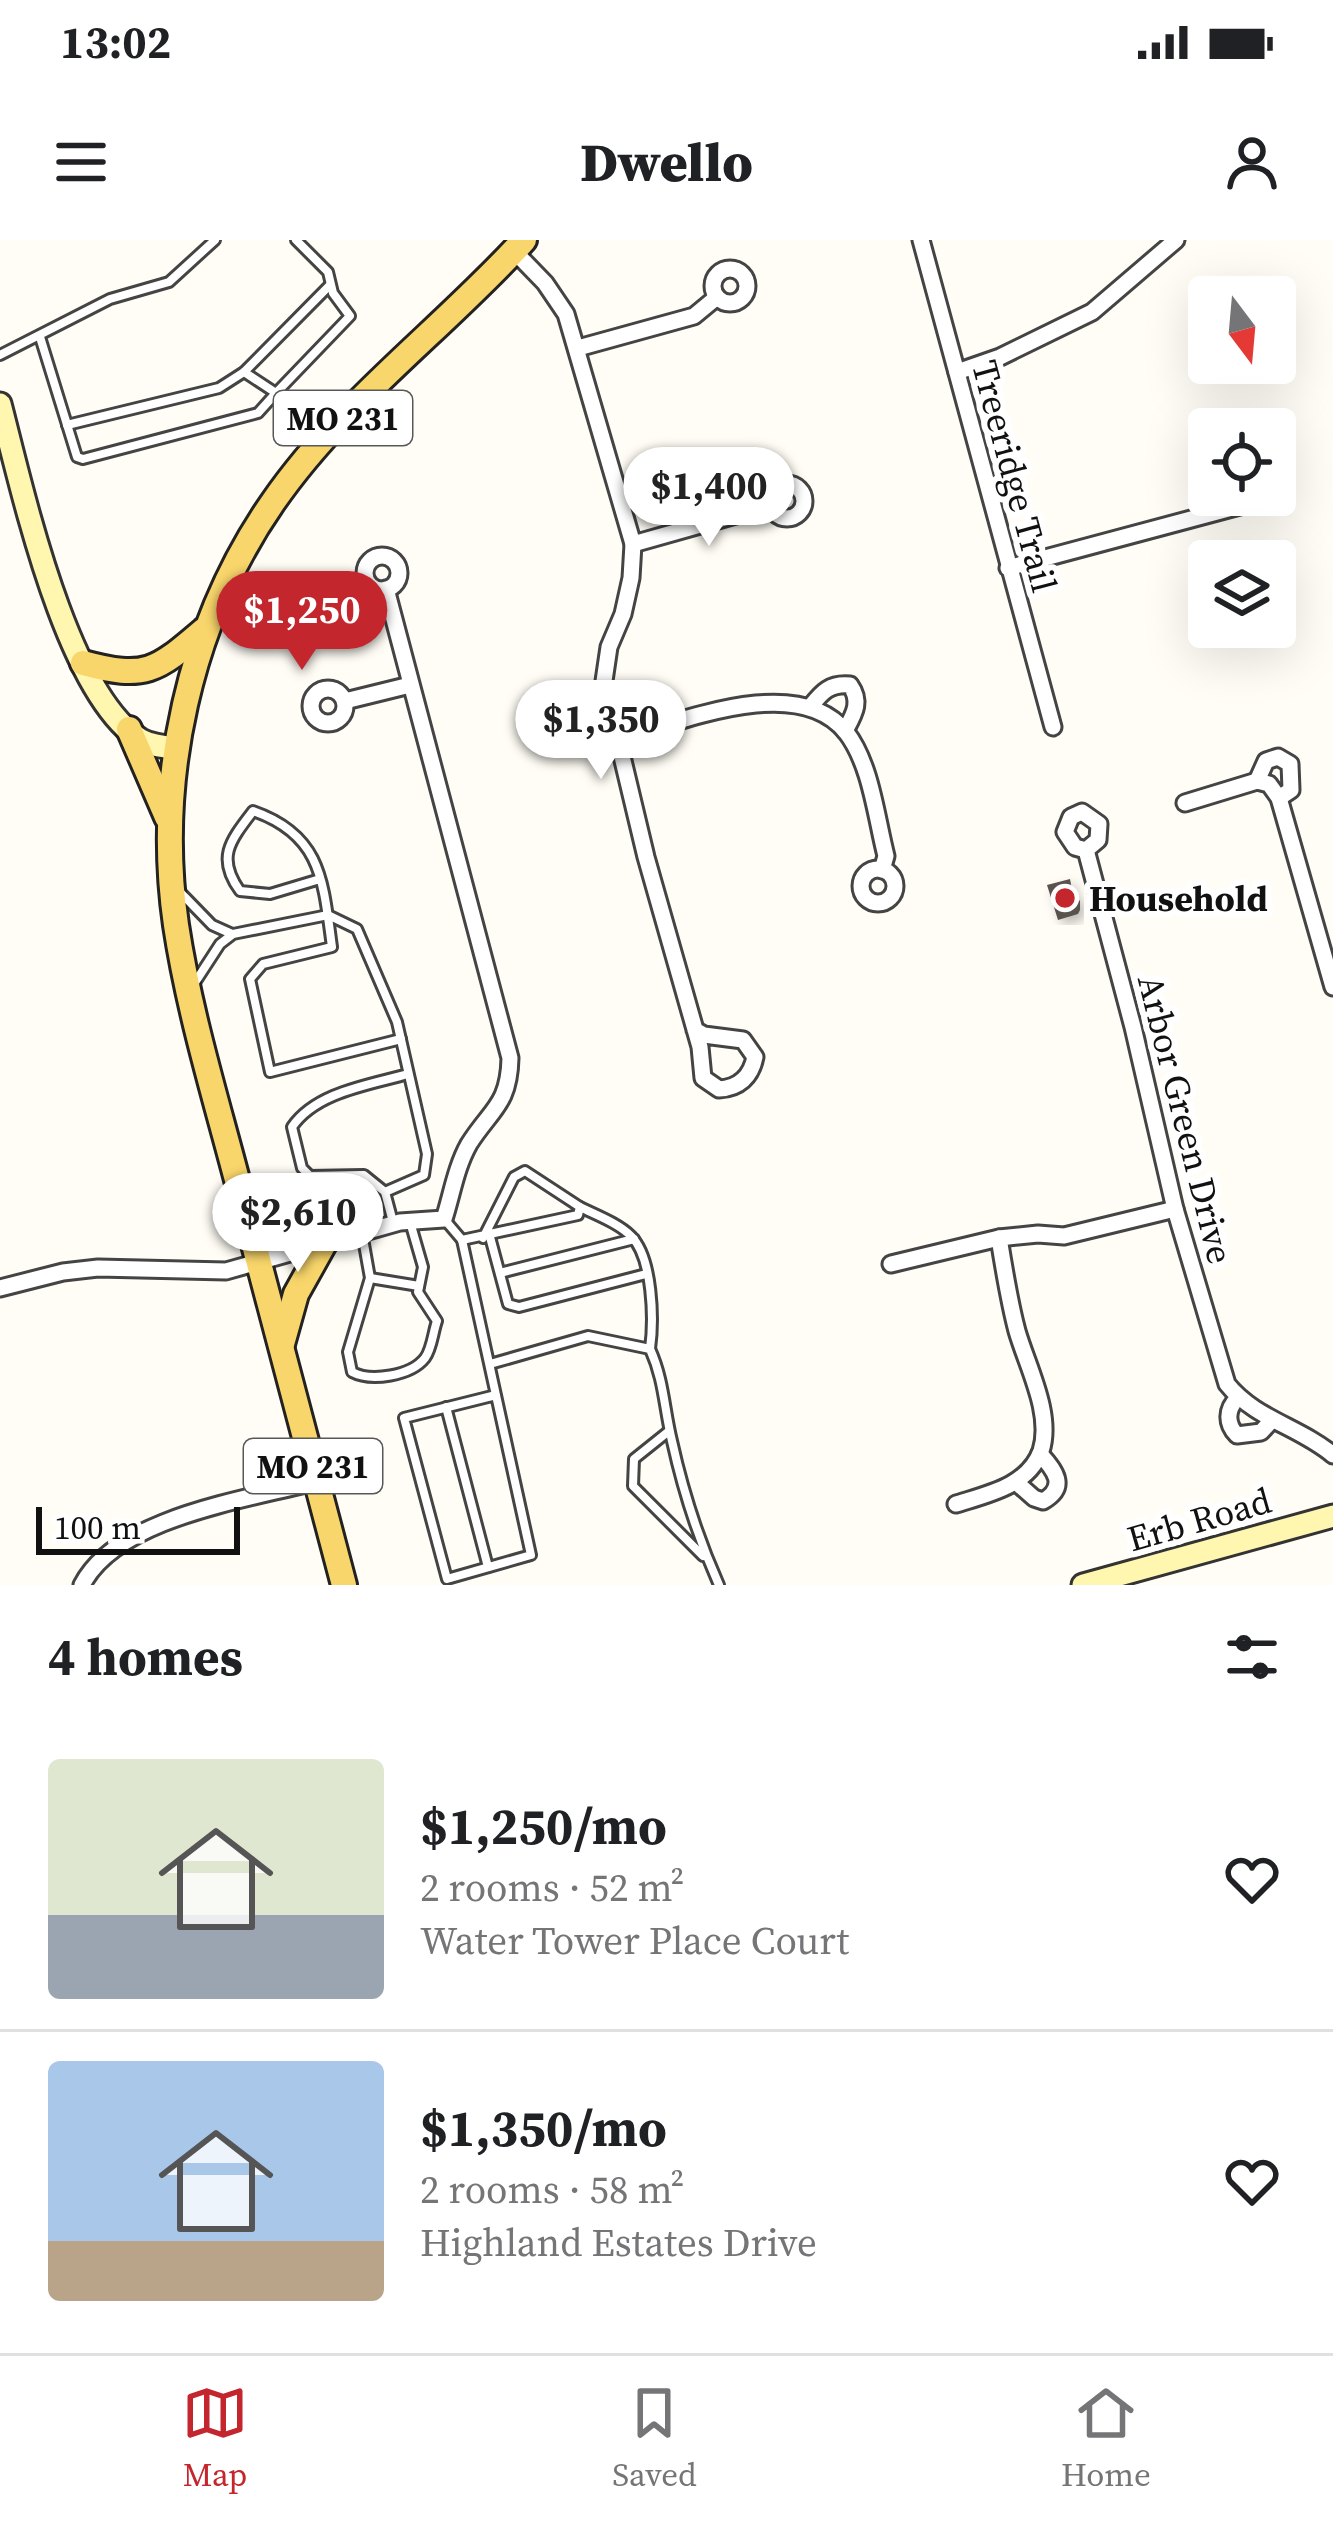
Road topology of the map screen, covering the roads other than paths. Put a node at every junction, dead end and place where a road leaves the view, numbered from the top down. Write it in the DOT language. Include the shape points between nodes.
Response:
graph roads {
  1 [pos="215,240"];
  2 [pos="296,240"];
  3 [pos="921,240"];
  4 [pos="1176,240"];
  5 [pos="519,246"];
  6 [pos="330,284"];
  7 [pos="717,297"];
  8 [pos="40,337"];
  9 [pos="578,348"];
  10 [pos="0,355"];
  11 [pos="957,371"];
  12 [pos="244,372"];
  13 [pos="277,393"];
  14 [pos="0,404"];
  15 [pos="67,425"];
  16 [pos="320,441"];
  17 [pos="8,462"];
  18 [pos="771,505"];
  19 [pos="1202,516"];
  20 [pos="633,544"];
  21 [pos="1008,568"];
  22 [pos="386,589"];
  23 [pos="206,629"];
  24 [pos="83,663"];
  25 [pos="410,685"];
  26 [pos="345,701"];
  27 [pos="811,706"];
  28 [pos="1052,728"];
  29 [pos="129,729"];
  30 [pos="845,731"];
  31 [pos="617,740"];
  32 [pos="177,748"];
  33 [pos="1257,781"];
  34 [pos="1279,798"];
  35 [pos="1185,803"];
  36 [pos="170,824"];
  37 [pos="1086,850"];
  38 [pos="883,870"];
  39 [pos="320,879"];
  40 [pos="172,883"];
  41 [pos="328,915"];
  42 [pos="233,934"];
  43 [pos="1333,987"];
  44 [pos="189,994"];
  45 [pos="695,1030"];
  46 [pos="400,1039"];
  47 [pos="408,1074"];
  48 [pos="238,1184"];
  49 [pos="385,1192"];
  50 [pos="580,1207"];
  51 [pos="1174,1209"];
  52 [pos="444,1219"];
  53 [pos="402,1222"];
  54 [pos="362,1232"];
  55 [pos="486,1238"];
  56 [pos="999,1238"];
  57 [pos="634,1239"];
  58 [pos="463,1240"];
  59 [pos="325,1242"];
  60 [pos="258,1260"];
  61 [pos="891,1264"];
  62 [pos="500,1274"];
  63 [pos="646,1274"];
  64 [pos="370,1278"];
  65 [pos="419,1286"];
  66 [pos="0,1288"];
  67 [pos="281,1347"];
  68 [pos="650,1349"];
  69 [pos="490,1364"];
  70 [pos="496,1395"];
  71 [pos="1238,1398"];
  72 [pos="446,1407"];
  73 [pos="1272,1420"];
  74 [pos="670,1431"];
  75 [pos="1040,1454"];
  76 [pos="1333,1455"];
  77 [pos="316,1481"];
  78 [pos="1016,1483"];
  79 [pos="956,1504"];
  80 [pos="1333,1516"];
  81 [pos="708,1562"];
  82 [pos="488,1567"];
  83 [pos="82,1585"];
  84 [pos="344,1585"];
  85 [pos="719,1585"];
  86 [pos="1083,1585"];
  1 -- 8 [label="lane" via="169,282 110,299"];
  2 -- 6 [label="lane"];
  3 -- 11 [label="street, Treeridge Trail"];
  4 -- 11 [label="street" via="1092,312"];
  5 -- 9 [label="street" via="557,298"];
  5 -- 16 [label="main road, MO 231"];
  6 -- 12 [label="lane"];
  6 -- 13 [label="lane" via="350,316"];
  7 -- 9 [label="street" via="694,316"];
  8 -- 10 [label="lane"];
  8 -- 15 [label="lane"];
  9 -- 20 [label="street"];
  11 -- 21 [label="street, Treeridge Trail"];
  12 -- 13 [label="lane"];
  12 -- 15 [label="lane" via="219,388"];
  13 -- 15 [label="lane" via="258,412 83,459"];
  13 -- 16 [label="lane"];
  14 -- 17 [label="street"];
  16 -- 23 [label="main road, MO 231" via="250,537"];
  17 -- 24 [label="street"];
  18 -- 20 [label="street"];
  19 -- 21 [label="street"];
  20 -- 31 [label="street" via="604,681"];
  21 -- 28 [label="street, Treeridge Trail"];
  22 -- 25 [label="street"];
  23 -- 24 [label="main road" via="152,668 118,673"];
  23 -- 32 [label="main road, MO 231"];
  24 -- 29 [label="street"];
  25 -- 26 [label="street"];
  25 -- 52 [label="street" via="510,1058 503,1101 470,1143"];
  27 -- 30 [label="street"];
  27 -- 30 [label="street" via="824,690 850,685 857,710"];
  27 -- 31 [label="street" via="729,709"];
  29 -- 32 [label="street" via="151,745"];
  29 -- 36 [label="main road"];
  30 -- 38 [label="street" via="864,772"];
  31 -- 45 [label="street"];
  32 -- 36 [label="main road, MO 231"];
  33 -- 34 [label="street"];
  33 -- 34 [label="street" via="1266,761 1290,764 1292,790"];
  33 -- 35 [label="street"];
  34 -- 43 [label="street"];
  36 -- 40 [label="main road, MO 231"];
  37 -- 51 [label="street, Arbor Green Drive"];
  39 -- 39 [label="lane" via="270,894 240,891 226,860 253,811 284,822 313,851"];
  39 -- 41 [label="lane"];
  40 -- 42 [label="lane" via="212,925"];
  40 -- 44 [label="main road, MO 231"];
  41 -- 42 [label="lane"];
  41 -- 46 [label="lane" via="357,929"];
  41 -- 46 [label="lane" via="332,946 263,964 250,979 270,1072"];
  42 -- 44 [label="lane"];
  44 -- 48 [label="main road, MO 231"];
  45 -- 45 [label="street" via="703,1078 719,1089 744,1080 754,1057 743,1040"];
  46 -- 47 [label="lane"];
  47 -- 49 [label="lane" via="427,1154 424,1175"];
  47 -- 49 [label="lane" via="332,1096 292,1127 310,1176 364,1175"];
  48 -- 59 [label="main road" via="291,1228"];
  48 -- 60 [label="main road, MO 231"];
  49 -- 53 [label="lane"];
  50 -- 55 [label="lane" via="578,1216"];
  50 -- 55 [label="lane" via="525,1171 514,1177"];
  50 -- 57 [label="lane"];
  51 -- 56 [label="street" via="1064,1236"];
  51 -- 71 [label="street, Arbor Green Drive"];
  52 -- 53 [label="street"];
  52 -- 58 [label="lane"];
  53 -- 54 [label="street"];
  53 -- 65 [label="lane" via="423,1267"];
  54 -- 59 [label="street"];
  54 -- 64 [label="lane"];
  55 -- 58 [label="lane"];
  55 -- 62 [label="lane"];
  56 -- 61 [label="street"];
  56 -- 75 [label="street" via="1040,1407"];
  57 -- 62 [label="lane"];
  57 -- 63 [label="lane"];
  58 -- 69 [label="lane"];
  59 -- 60 [label="street"];
  59 -- 67 [label="main road" via="296,1294"];
  60 -- 66 [label="street" via="208,1272 98,1268"];
  60 -- 67 [label="main road, MO 231"];
  62 -- 63 [label="lane" via="508,1304 519,1306"];
  63 -- 68 [label="lane" via="655,1318"];
  64 -- 65 [label="lane"];
  64 -- 65 [label="lane" via="348,1352 352,1372 365,1379 411,1369 427,1356 436,1321"];
  67 -- 77 [label="main road, MO 231"];
  68 -- 69 [label="lane" via="588,1336"];
  68 -- 74 [label="lane" via="664,1380"];
  69 -- 70 [label="lane"];
  70 -- 72 [label="lane"];
  70 -- 82 [label="lane" via="531,1555"];
  71 -- 73 [label="street, Arbor Green Drive"];
  71 -- 73 [label="street, Arbor Green Drive" via="1228,1414 1237,1435 1262,1432"];
  72 -- 82 [label="lane"];
  72 -- 82 [label="lane" via="404,1418 447,1579"];
  73 -- 76 [label="street, Arbor Green Drive"];
  74 -- 81 [label="lane"];
  74 -- 81 [label="lane" via="634,1459 632,1486"];
  75 -- 78 [label="street"];
  75 -- 78 [label="street" via="1057,1474 1053,1495 1043,1501"];
  77 -- 83 [label="street" via="154,1525 93,1564"];
  77 -- 84 [label="main road, MO 231"];
  78 -- 79 [label="street"];
  80 -- 86 [label="street, Erb Road"];
  81 -- 85 [label="lane"];
}
